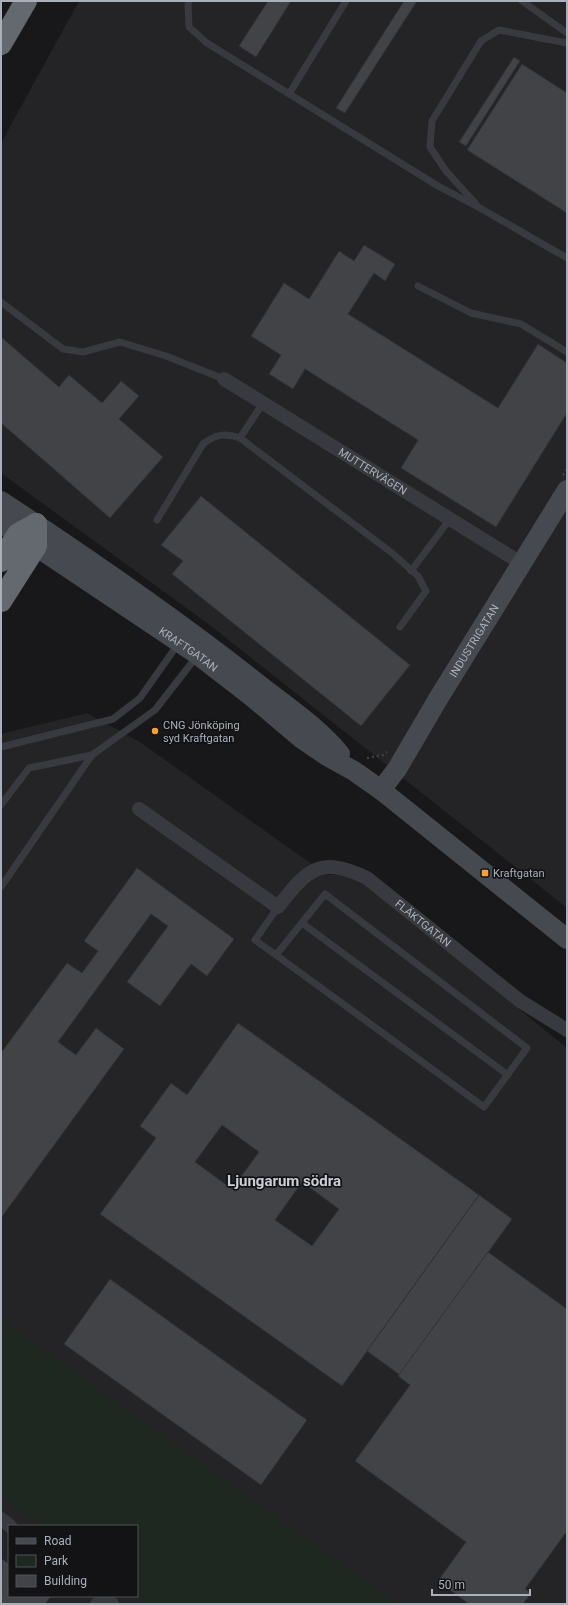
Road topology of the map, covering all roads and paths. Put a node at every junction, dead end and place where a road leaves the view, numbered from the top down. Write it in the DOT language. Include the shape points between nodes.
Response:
graph roads {
  1 [pos="26,1"];
  2 [pos="189,1"];
  3 [pos="346,1"];
  4 [pos="522,1"];
  5 [pos="567,32"];
  6 [pos="567,43"];
  7 [pos="1,44"];
  8 [pos="288,94"];
  9 [pos="480,208"];
  10 [pos="567,258"];
  11 [pos="418,286"];
  12 [pos="1,302"];
  13 [pos="567,352"];
  14 [pos="224,379"];
  15 [pos="263,403"];
  16 [pos="240,438"];
  17 [pos="567,490"];
  18 [pos="1,501"];
  19 [pos="450,519"];
  20 [pos="157,520"];
  21 [pos="23,532"];
  22 [pos="1,561"];
  23 [pos="521,564"];
  24 [pos="411,571"];
  25 [pos="1,601"];
  26 [pos="400,627"];
  27 [pos="180,642"];
  28 [pos="199,646"];
  29 [pos="1,747"];
  30 [pos="92,755"];
  31 [pos="381,790"];
  32 [pos="1,805"];
  33 [pos="139,809"];
  34 [pos="1,887"];
  35 [pos="278,907"];
  36 [pos="302,923"];
  37 [pos="567,939"];
  38 [pos="276,955"];
  39 [pos="567,1030"];
  40 [pos="508,1075"];
  41 [pos="102,1597"];
  42 [pos="112,1604"];
  1 -- 7 [label="highway"];
  2 -- 8 [label="lane" via="189,27 207,43"];
  3 -- 8 [label="lane"];
  4 -- 5 [label="lane"];
  6 -- 9 [label="lane" via="500,30 481,40 432,121 430,147 446,172"];
  8 -- 9 [label="lane" via="438,186"];
  9 -- 10 [label="lane"];
  11 -- 13 [label="lane" via="471,313 521,324"];
  12 -- 14 [label="lane" via="63,349 83,352 120,342 166,356"];
  14 -- 15 [label="street, MUTTERVÄGEN"];
  15 -- 16 [label="lane"];
  15 -- 19 [label="street, MUTTERVÄGEN"];
  16 -- 20 [label="lane" via="230,435 213,436 203,444"];
  16 -- 24 [label="lane" via="386,548"];
  17 -- 23 [label="street, INDUSTRIGATAN"];
  18 -- 21 [label="street"];
  19 -- 23 [label="street, MUTTERVÄGEN"];
  19 -- 24 [label="lane"];
  21 -- 22 [label="highway"];
  21 -- 25 [label="highway"];
  21 -- 27 [label="street, KRAFTGATAN"];
  21 -- 28 [label="street, KRAFTGATAN"];
  23 -- 31 [label="street, INDUSTRIGATAN" via="397,769"];
  24 -- 26 [label="lane" via="418,576 426,591"];
  27 -- 28 [label="street, KRAFTGATAN"];
  27 -- 29 [label="lane" via="140,698 113,719"];
  28 -- 30 [label="lane" via="155,710"];
  28 -- 31 [label="street, KRAFTGATAN" via="251,696 302,739"];
  30 -- 32 [label="lane" via="29,768"];
  30 -- 34 [label="lane"];
  31 -- 37 [label="street, KRAFTGATAN"];
  33 -- 35 [label="street"];
  35 -- 38 [label="lane" via="255,940"];
  35 -- 39 [label="street, FLÄKTGATAN" via="298,880 314,870 326,867 356,872 380,887 520,1001"];
  36 -- 38 [label="lane"];
  36 -- 40 [label="lane"];
  36 -- 40 [label="lane" via="325,894 527,1048"];
  38 -- 40 [label="lane" via="484,1107"];
  41 -- 42 [label="street"];
}
